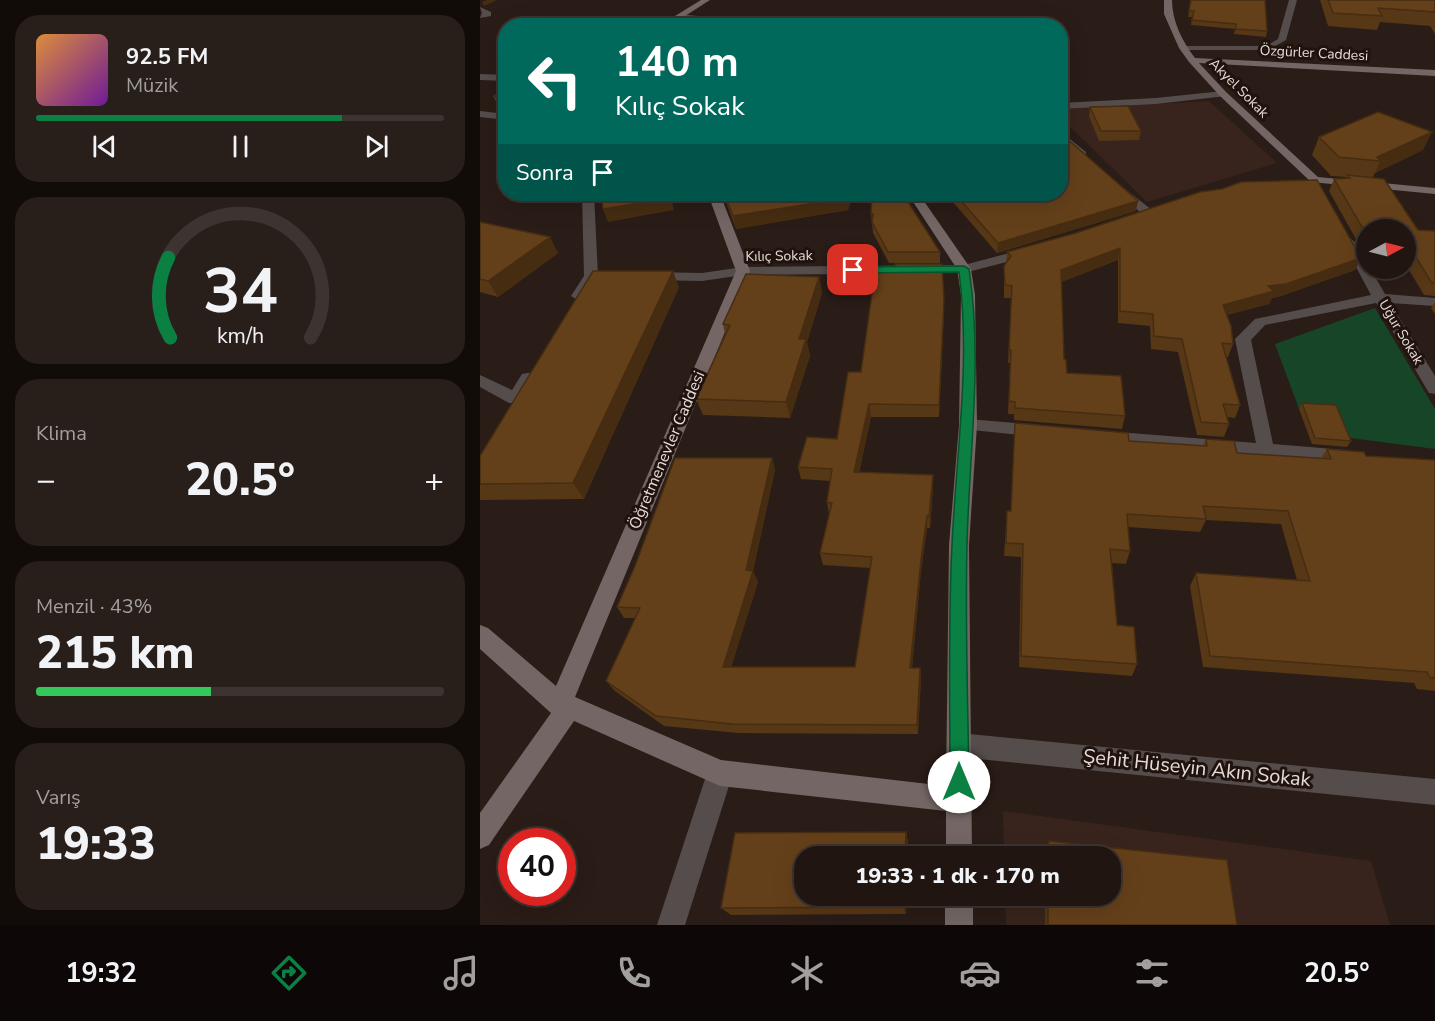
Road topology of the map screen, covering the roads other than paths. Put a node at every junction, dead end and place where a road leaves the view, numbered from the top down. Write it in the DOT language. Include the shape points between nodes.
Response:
graph roads {
  1 [pos="706,0"];
  2 [pos="1168,0"];
  3 [pos="1293,0"];
  4 [pos="480,9"];
  5 [pos="480,16"];
  6 [pos="679,16"];
  7 [pos="675,18"];
  8 [pos="697,18"];
  9 [pos="1183,48"];
  10 [pos="1192,60"];
  11 [pos="1435,73"];
  12 [pos="480,76"];
  13 [pos="498,77"];
  14 [pos="1223,94"];
  15 [pos="1068,106"];
  16 [pos="480,114"];
  17 [pos="498,116"];
  18 [pos="1068,141"];
  19 [pos="1095,166"];
  20 [pos="1316,180"];
  21 [pos="1113,182"];
  22 [pos="1292,182"];
  23 [pos="1435,191"];
  24 [pos="1326,200"];
  25 [pos="589,201"];
  26 [pos="717,201"];
  27 [pos="919,201"];
  28 [pos="1148,213"];
  29 [pos="1342,229"];
  30 [pos="1037,249"];
  31 [pos="964,269"];
  32 [pos="742,271"];
  33 [pos="635,276"];
  34 [pos="1380,298"];
  35 [pos="1435,302"];
  36 [pos="573,304"];
  37 [pos="538,361"];
  38 [pos="480,380"];
  39 [pos="1435,389"];
  40 [pos="968,425"];
  41 [pos="1051,433"];
  42 [pos="1087,436"];
  43 [pos="1266,452"];
  44 [pos="1368,459"];
  45 [pos="480,635"];
  46 [pos="565,706"];
  47 [pos="959,745"];
  48 [pos="720,773"];
  49 [pos="1435,792"];
  50 [pos="959,800"];
  51 [pos="480,836"];
  52 [pos="959,846"];
  53 [pos="959,906"];
  54 [pos="671,925"];
  55 [pos="959,925"];
  1 -- 6 [label="street"];
  2 -- 9 [label="street, Akyel Sokak" via="1168,14"];
  3 -- 9 [label="street" via="1282,40 1268,48"];
  4 -- 5 [label="street" via="488,14"];
  6 -- 7 [label="street"];
  6 -- 8 [label="street"];
  9 -- 10 [label="street, Akyel Sokak"];
  10 -- 11 [label="street, Özgürler Caddesi"];
  10 -- 14 [label="street, Akyel Sokak"];
  12 -- 13 [label="street"];
  14 -- 15 [label="street"];
  14 -- 20 [label="street, Akyel Sokak"];
  16 -- 17 [label="street"];
  18 -- 19 [label="street"];
  20 -- 22 [label="street"];
  20 -- 23 [label="street"];
  20 -- 24 [label="street"];
  21 -- 28 [label="street"];
  25 -- 36 [label="street" via="596,276"];
  26 -- 32 [label="street"];
  27 -- 31 [label="street"];
  29 -- 34 [label="street, Uğur Sokak"];
  30 -- 31 [label="street, Kılıç Sokak"];
  31 -- 32 [label="street, Kılıç Sokak"];
  31 -- 40 [label="street" via="968,296"];
  32 -- 33 [label="street, Kılıç Sokak" via="702,277"];
  32 -- 46 [label="street, Öğretmenevler Caddesi"];
  34 -- 35 [label="street"];
  34 -- 39 [label="street, Uğur Sokak"];
  34 -- 43 [label="street" via="1260,322 1243,339"];
  37 -- 38 [label="street" via="515,399"];
  40 -- 41 [label="street"];
  40 -- 47 [label="street" via="959,545"];
  42 -- 43 [label="street"];
  43 -- 44 [label="street"];
  45 -- 46 [label="street"];
  46 -- 48 [label="street"];
  46 -- 51 [label="street, Öğretmenevler Caddesi"];
  47 -- 49 [label="street, Şehit Hüseyin Akın Sokak"];
  47 -- 50 [label="street"];
  48 -- 50 [label="street"];
  48 -- 54 [label="street"];
  50 -- 52 [label="street"];
  53 -- 55 [label="street"];
}
